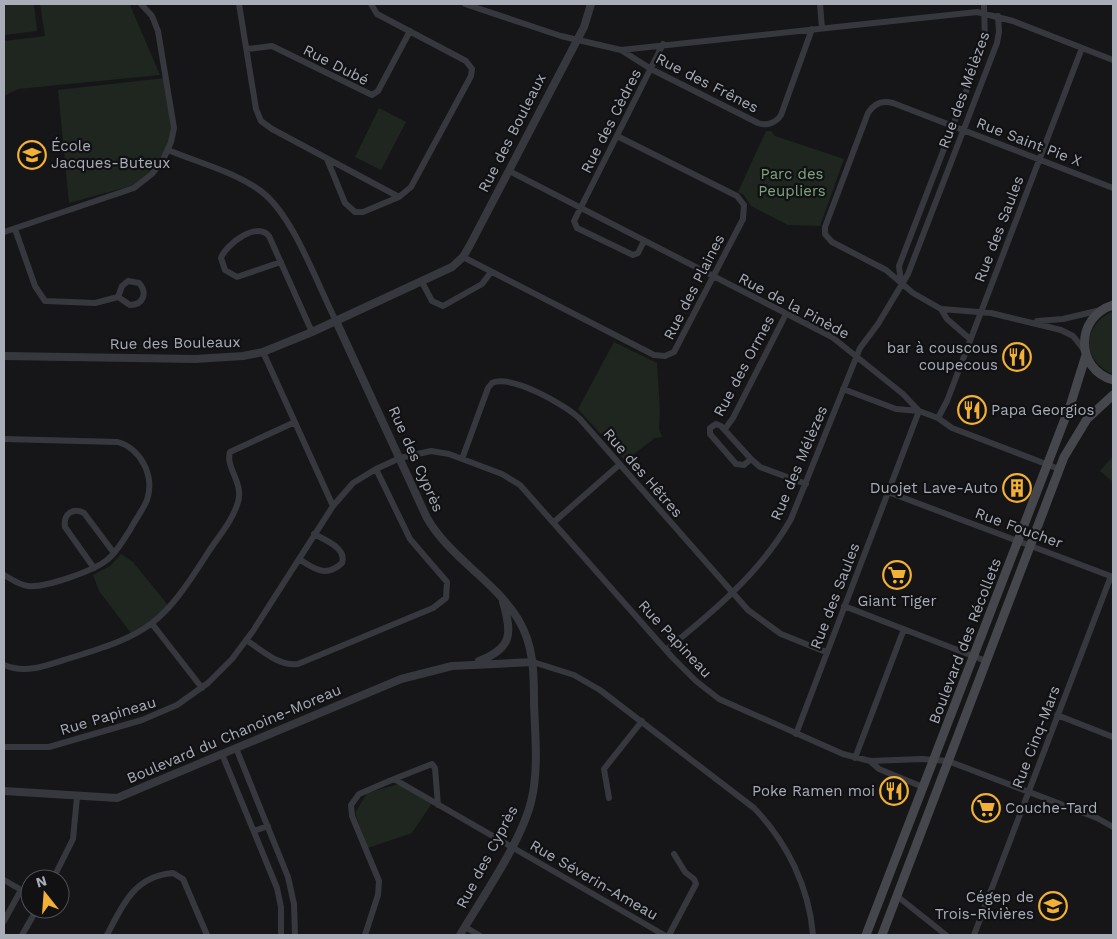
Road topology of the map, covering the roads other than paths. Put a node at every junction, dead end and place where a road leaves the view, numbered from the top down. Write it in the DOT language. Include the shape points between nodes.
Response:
graph roads {
  1 [pos="141,4"];
  2 [pos="239,4"];
  3 [pos="371,4"];
  4 [pos="465,4"];
  5 [pos="591,4"];
  6 [pos="820,4"];
  7 [pos="984,4"];
  8 [pos="985,13"];
  9 [pos="998,16"];
  10 [pos="822,28"];
  11 [pos="812,29"];
  12 [pos="410,31"];
  13 [pos="576,39"];
  14 [pos="663,44"];
  15 [pos="1082,48"];
  16 [pos="247,49"];
  17 [pos="621,50"];
  18 [pos="1113,60"];
  19 [pos="651,69"];
  20 [pos="952,126"];
  21 [pos="963,130"];
  22 [pos="617,136"];
  23 [pos="168,150"];
  24 [pos="327,158"];
  25 [pos="1040,160"];
  26 [pos="509,171"];
  27 [pos="1113,188"];
  28 [pos="399,197"];
  29 [pos="580,209"];
  30 [pos="15,229"];
  31 [pos="4,232"];
  32 [pos="644,241"];
  33 [pos="463,257"];
  34 [pos="281,262"];
  35 [pos="491,272"];
  36 [pos="714,277"];
  37 [pos="422,282"];
  38 [pos="902,283"];
  39 [pos="118,297"];
  40 [pos="1109,306"];
  41 [pos="941,309"];
  42 [pos="981,312"];
  43 [pos="786,314"];
  44 [pos="336,321"];
  45 [pos="1028,321"];
  46 [pos="312,332"];
  47 [pos="970,339"];
  48 [pos="263,352"];
  49 [pos="1085,353"];
  50 [pos="857,355"];
  51 [pos="4,356"];
  52 [pos="1113,380"];
  53 [pos="843,388"];
  54 [pos="1113,395"];
  55 [pos="919,411"];
  56 [pos="938,418"];
  57 [pos="295,422"];
  58 [pos="725,429"];
  59 [pos="4,439"];
  60 [pos="400,458"];
  61 [pos="462,459"];
  62 [pos="751,459"];
  63 [pos="1047,464"];
  64 [pos="619,465"];
  65 [pos="376,469"];
  66 [pos="1059,469"];
  67 [pos="806,484"];
  68 [pos="888,492"];
  69 [pos="333,506"];
  70 [pos="554,522"];
  71 [pos="314,534"];
  72 [pos="1018,541"];
  73 [pos="1030,545"];
  74 [pos="114,553"];
  75 [pos="299,559"];
  76 [pos="94,568"];
  77 [pos="4,575"];
  78 [pos="1112,577"];
  79 [pos="731,593"];
  80 [pos="502,598"];
  81 [pos="844,606"];
  82 [pos="153,625"];
  83 [pos="904,629"];
  84 [pos="246,640"];
  85 [pos="666,650"];
  86 [pos="826,652"];
  87 [pos="974,656"];
  88 [pos="986,661"];
  89 [pos="533,662"];
  90 [pos="470,665"];
  91 [pos="4,666"];
  92 [pos="202,688"];
  93 [pos="1057,715"];
  94 [pos="642,721"];
  95 [pos="796,734"];
  96 [pos="1113,737"];
  97 [pos="4,748"];
  98 [pos="236,748"];
  99 [pos="222,754"];
  100 [pos="855,758"];
  101 [pos="934,759"];
  102 [pos="870,761"];
  103 [pos="948,761"];
  104 [pos="394,779"];
  105 [pos="923,788"];
  106 [pos="4,791"];
  107 [pos="1028,791"];
  108 [pos="77,797"];
  109 [pos="609,798"];
  110 [pos="438,805"];
  111 [pos="268,826"];
  112 [pos="1113,827"];
  113 [pos="254,831"];
  114 [pos="511,847"];
  115 [pos="674,854"];
  116 [pos="58,869"];
  117 [pos="4,880"];
  118 [pos="20,889"];
  119 [pos="20,892"];
  120 [pos="897,896"];
  121 [pos="31,919"];
  122 [pos="4,921"];
  123 [pos="465,928"];
  124 [pos="22,935"];
  125 [pos="107,935"];
  126 [pos="207,935"];
  127 [pos="281,935"];
  128 [pos="295,935"];
  129 [pos="364,935"];
  130 [pos="460,935"];
  131 [pos="478,935"];
  132 [pos="664,935"];
  133 [pos="669,935"];
  134 [pos="813,935"];
  135 [pos="866,935"];
  136 [pos="882,935"];
  137 [pos="946,935"];
  138 [pos="974,935"];
  1 -- 23 [label="street" via="152,16 160,42 174,122"];
  2 -- 16 [label="street"];
  3 -- 12 [label="street" via="378,14"];
  4 -- 13 [label="street"];
  5 -- 13 [label="street, Rue des Bouleaux" via="584,27"];
  6 -- 10 [label="street"];
  7 -- 8 [label="street, Rue des Mélèzes"];
  8 -- 9 [label="street"];
  8 -- 10 [label="street"];
  8 -- 20 [label="street, Rue des Mélèzes" via="985,42"];
  9 -- 15 [label="street"];
  9 -- 21 [label="street, Rue des Mélèzes" via="996,43"];
  10 -- 11 [label="street"];
  11 -- 14 [label="street"];
  11 -- 19 [label="street, Rue des Frênes" via="781,115 771,123 758,123"];
  12 -- 16 [label="street, Rue Dubé" via="378,91 372,95 272,46"];
  12 -- 28 [label="street" via="466,60 472,71 411,187"];
  13 -- 17 [label="street"];
  13 -- 26 [label="street, Rue des Bouleaux"];
  14 -- 17 [label="street"];
  14 -- 19 [label="street, Rue des Cèdres"];
  15 -- 18 [label="street"];
  15 -- 25 [label="street, Rue des Saules"];
  16 -- 24 [label="street" via="256,109 262,121"];
  17 -- 19 [label="street, Rue des Frênes"];
  19 -- 22 [label="street, Rue des Cèdres"];
  20 -- 21 [label="street, Rue Saint Pie X"];
  20 -- 38 [label="street, Rue des Mélèzes" via="898,269"];
  20 -- 38 [label="street, Rue Saint Pie X" via="893,103 880,102 868,113 825,227 832,242 886,270"];
  21 -- 25 [label="street, Rue Saint Pie X"];
  21 -- 38 [label="street, Rue des Mélèzes"];
  22 -- 29 [label="street, Rue des Cèdres"];
  22 -- 36 [label="street, Rue des Plaines" via="737,196 743,202 744,216"];
  23 -- 30 [label="street" via="158,166 134,188"];
  23 -- 44 [label="street, Rue des Cyprès" via="244,181 271,200 291,228"];
  24 -- 28 [label="street"];
  24 -- 28 [label="street" via="345,203 354,212 363,212"];
  25 -- 27 [label="street, Rue Saint Pie X"];
  25 -- 42 [label="street, Rue des Saules"];
  26 -- 29 [label="street, Rue de la Pinède"];
  26 -- 33 [label="street, Rue des Bouleaux"];
  29 -- 32 [label="street, Rue de la Pinède"];
  29 -- 32 [label="street" via="575,225 591,235 633,255 638,253"];
  30 -- 31 [label="street"];
  30 -- 39 [label="street" via="34,286 43,299 52,303 95,303"];
  32 -- 36 [label="street, Rue de la Pinède"];
  33 -- 35 [label="street, Rue des Plaines"];
  33 -- 37 [label="street, Rue des Bouleaux" via="448,270"];
  34 -- 34 [label="street" via="269,236 261,230 236,241 221,258 225,270 237,277"];
  34 -- 46 [label="street"];
  35 -- 36 [label="street, Rue des Plaines" via="660,356 671,354 678,348"];
  35 -- 37 [label="street" via="482,284 443,306 432,301"];
  36 -- 43 [label="street, Rue de la Pinède"];
  37 -- 44 [label="street, Rue des Bouleaux"];
  38 -- 41 [label="street"];
  38 -- 50 [label="street, Rue des Mélèzes"];
  39 -- 39 [label="street" via="133,305 143,298 144,290 139,283 128,282 122,286"];
  40 -- 45 [label="street" via="1063,319"];
  40 -- 49 [label="main road, Boulevard des Récollets" via="1088,326 1084,338"];
  41 -- 42 [label="street"];
  41 -- 47 [label="street" via="947,319"];
  42 -- 45 [label="street"];
  42 -- 47 [label="street, Rue des Saules"];
  43 -- 50 [label="street, Rue de la Pinède" via="832,337"];
  43 -- 58 [label="street, Rue des Ormes"];
  44 -- 46 [label="street, Rue des Bouleaux"];
  44 -- 60 [label="street, Rue des Cyprès"];
  45 -- 49 [label="street" via="1066,332"];
  46 -- 48 [label="street, Rue des Bouleaux"];
  47 -- 56 [label="street, Rue des Saules"];
  48 -- 51 [label="street, Rue des Bouleaux" via="211,359"];
  48 -- 57 [label="street"];
  49 -- 52 [label="main road" via="1094,369"];
  49 -- 63 [label="main road, Boulevard des Récollets"];
  50 -- 53 [label="street, Rue des Mélèzes"];
  50 -- 55 [label="street, Rue de la Pinède"];
  53 -- 55 [label="street, Rue de la Pinède" via="896,408"];
  53 -- 67 [label="street, Rue des Mélèzes"];
  54 -- 66 [label="main road, Boulevard des Récollets" via="1080,428"];
  55 -- 56 [label="street, Rue de la Pinède"];
  55 -- 68 [label="street, Rue des Saules"];
  56 -- 63 [label="street, Rue de la Pinède" via="952,428"];
  57 -- 69 [label="street"];
  57 -- 82 [label="street" via="230,452 229,459 240,489 236,508 181,594"];
  58 -- 62 [label="street, Rue des Ormes"];
  58 -- 62 [label="street, Rue des Ormes" via="716,424 709,432 738,465 744,465"];
  59 -- 74 [label="street" via="113,441 126,445 139,456 148,476 147,498"];
  60 -- 61 [label="street, Rue Papineau" via="431,451"];
  60 -- 65 [label="street, Rue Papineau"];
  60 -- 80 [label="street, Rue des Cyprès" via="435,532"];
  61 -- 64 [label="street, Rue des Hêtres" via="488,388 502,380 564,405"];
  61 -- 70 [label="street, Rue Papineau" via="516,482"];
  62 -- 67 [label="street, Rue des Ormes" via="760,467"];
  63 -- 66 [label="street, Rue de la Pinède"];
  63 -- 72 [label="main road, Boulevard des Récollets"];
  64 -- 70 [label="street"];
  64 -- 79 [label="street, Rue des Hêtres"];
  65 -- 69 [label="street, Rue Papineau" via="353,483"];
  65 -- 84 [label="street" via="410,539 445,579 448,590 444,600 433,608 298,664 279,662"];
  66 -- 73 [label="main road, Boulevard des Récollets"];
  67 -- 79 [label="street, Rue des Mélèzes" via="792,519 776,544 762,563"];
  68 -- 72 [label="street, Rue Foucher"];
  68 -- 81 [label="street, Rue des Saules"];
  69 -- 71 [label="street, Rue Papineau"];
  70 -- 85 [label="street, Rue Papineau"];
  71 -- 75 [label="street, Rue Papineau"];
  71 -- 75 [label="street" via="341,551 342,563 320,572"];
  72 -- 73 [label="street, Rue Foucher"];
  72 -- 87 [label="main road, Boulevard des Récollets"];
  73 -- 78 [label="street, Rue Foucher"];
  73 -- 88 [label="main road, Boulevard des Récollets"];
  74 -- 76 [label="street"];
  74 -- 76 [label="street" via="84,513 77,510 69,513 65,527"];
  75 -- 84 [label="street, Rue Papineau"];
  76 -- 77 [label="street" via="36,586 24,585"];
  78 -- 93 [label="street, Rue Cinq-Mars"];
  79 -- 85 [label="street, Rue des Mélèzes"];
  79 -- 86 [label="street, Rue des Hêtres" via="773,630"];
  80 -- 89 [label="street, Rue des Cyprès" via="523,628"];
  80 -- 90 [label="street" via="509,624 507,640 497,653"];
  81 -- 83 [label="street"];
  81 -- 86 [label="street, Rue des Saules"];
  82 -- 91 [label="street" via="114,645 39,668"];
  82 -- 92 [label="street"];
  83 -- 87 [label="street"];
  83 -- 100 [label="street"];
  84 -- 92 [label="street, Rue Papineau" via="225,667"];
  85 -- 95 [label="street, Rue Papineau" via="696,681 720,698"];
  86 -- 95 [label="street, Rue des Saules"];
  87 -- 88 [label="street"];
  87 -- 101 [label="main road, Boulevard des Récollets"];
  88 -- 103 [label="main road, Boulevard des Récollets"];
  89 -- 90 [label="street"];
  89 -- 94 [label="street" via="580,678"];
  89 -- 114 [label="street, Rue des Cyprès" via="533,788 526,816"];
  90 -- 98 [label="street, Boulevard du Chanoine-Moreau" via="436,669 401,679"];
  92 -- 97 [label="street, Rue Papineau" via="159,714 82,738 48,747"];
  93 -- 96 [label="street"];
  93 -- 107 [label="street, Rue Cinq-Mars"];
  94 -- 109 [label="street" via="604,769"];
  94 -- 134 [label="street" via="746,801 769,824 788,853 800,880"];
  95 -- 100 [label="street, Rue Papineau"];
  98 -- 99 [label="street, Boulevard du Chanoine-Moreau"];
  98 -- 111 [label="street"];
  99 -- 108 [label="street, Boulevard du Chanoine-Moreau" via="117,798"];
  99 -- 113 [label="street"];
  100 -- 102 [label="street, Rue Papineau"];
  101 -- 102 [label="street, Rue Papineau"];
  101 -- 103 [label="street, Rue Papineau"];
  101 -- 105 [label="main road, Boulevard des Récollets"];
  102 -- 105 [label="street" via="879,769"];
  103 -- 107 [label="street, Rue Papineau"];
  103 -- 120 [label="main road, Boulevard des Récollets"];
  104 -- 110 [label="street, Rue Séverin-Ameau"];
  104 -- 110 [label="street" via="432,764"];
  104 -- 129 [label="street" via="356,796 351,805 352,816 379,881 378,895"];
  105 -- 135 [label="main road, Boulevard des Récollets"];
  106 -- 108 [label="street, Boulevard du Chanoine-Moreau"];
  107 -- 112 [label="street, Rue Papineau"];
  107 -- 138 [label="street, Rue Cinq-Mars"];
  108 -- 116 [label="street" via="72,844"];
  110 -- 114 [label="street, Rue Séverin-Ameau"];
  111 -- 113 [label="street"];
  111 -- 128 [label="street" via="291,886"];
  113 -- 127 [label="street" via="279,895"];
  114 -- 123 [label="street, Rue des Cyprès"];
  114 -- 132 [label="street, Rue Séverin-Ameau"];
  115 -- 133 [label="street" via="696,884"];
  117 -- 118 [label="street"];
  119 -- 122 [label="street"];
  120 -- 136 [label="main road, Boulevard des Récollets"];
  120 -- 137 [label="street"];
  121 -- 124 [label="street"];
  123 -- 130 [label="street, Rue des Cyprès"];
  123 -- 131 [label="street"];
  125 -- 126 [label="street" via="132,891 173,872 183,879"];
}
